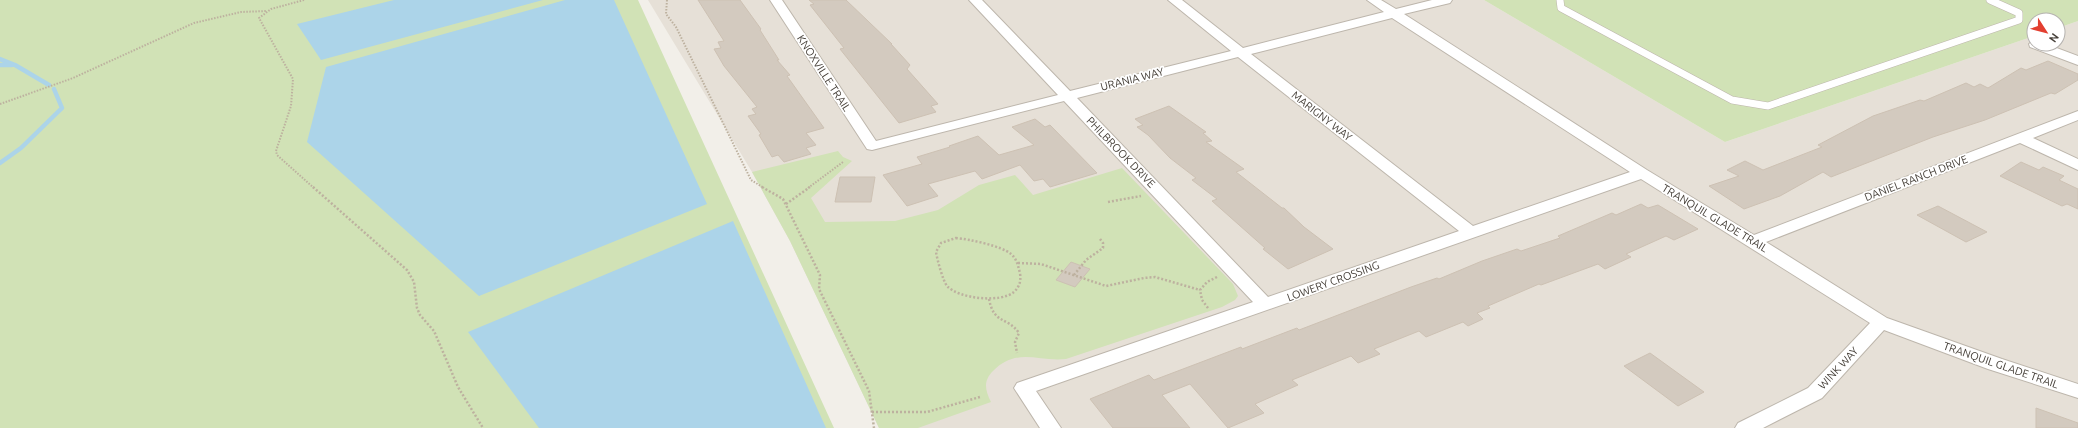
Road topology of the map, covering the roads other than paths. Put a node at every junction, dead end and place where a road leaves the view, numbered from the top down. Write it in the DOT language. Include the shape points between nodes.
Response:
graph roads {
  1 [pos="776,0"];
  2 [pos="975,0"];
  3 [pos="1174,0"];
  4 [pos="1373,0"];
  5 [pos="1446,0"];
  6 [pos="1560,0"];
  7 [pos="1990,0"];
  8 [pos="1393,12"];
  9 [pos="1239,51"];
  10 [pos="2054,52"];
  11 [pos="2078,62"];
  12 [pos="1067,95"];
  13 [pos="2078,115"];
  14 [pos="2020,137"];
  15 [pos="872,146"];
  16 [pos="2078,165"];
  17 [pos="1642,173"];
  18 [pos="1470,232"];
  19 [pos="1753,241"];
  20 [pos="1266,305"];
  21 [pos="1881,322"];
  22 [pos="2078,391"];
  23 [pos="1051,428"];
  24 [pos="1745,428"];
  1 -- 15 [label="street, KNOXVILLE TRAIL"];
  2 -- 12 [label="street, PHILBROOK DRIVE"];
  3 -- 9 [label="street, MARIGNY WAY"];
  4 -- 8 [label="street, TRANQUIL GLADE TRAIL"];
  5 -- 8 [label="street, URANIA WAY"];
  6 -- 7 [label="lane" via="1561,8 1732,100 1768,106 2019,20 2019,13"];
  8 -- 9 [label="street, URANIA WAY"];
  8 -- 17 [label="street, TRANQUIL GLADE TRAIL"];
  9 -- 12 [label="street, URANIA WAY"];
  9 -- 18 [label="street, MARIGNY WAY"];
  10 -- 11 [label="street"];
  12 -- 15 [label="street, URANIA WAY"];
  12 -- 20 [label="street, PHILBROOK DRIVE"];
  13 -- 14 [label="street, DANIEL RANCH DRIVE"];
  14 -- 16 [label="street"];
  14 -- 19 [label="street, DANIEL RANCH DRIVE"];
  17 -- 18 [label="street, LOWERY CROSSING"];
  17 -- 19 [label="street, TRANQUIL GLADE TRAIL"];
  18 -- 20 [label="street, LOWERY CROSSING"];
  19 -- 21 [label="street, TRANQUIL GLADE TRAIL"];
  20 -- 23 [label="street, LOWERY CROSSING" via="1024,388"];
  21 -- 22 [label="street, TRANQUIL GLADE TRAIL"];
  21 -- 24 [label="street, WINK WAY" via="1815,393"];
}
